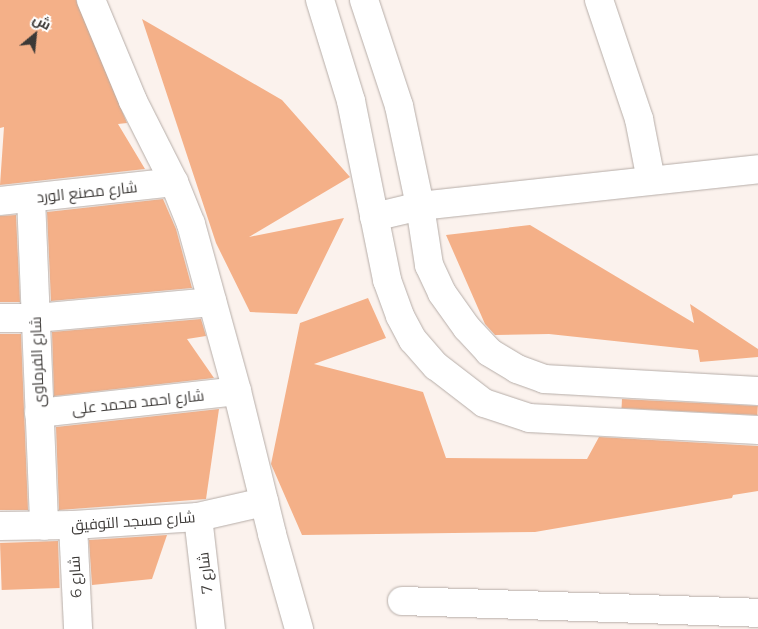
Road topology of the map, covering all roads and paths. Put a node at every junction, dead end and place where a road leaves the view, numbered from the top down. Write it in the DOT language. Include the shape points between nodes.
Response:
graph roads {
  1 [pos="91,0"];
  2 [pos="320,0"];
  3 [pos="364,0"];
  4 [pos="599,0"];
  5 [pos="758,168"];
  6 [pos="651,180"];
  7 [pos="174,182"];
  8 [pos="31,198"];
  9 [pos="0,200"];
  10 [pos="420,206"];
  11 [pos="374,217"];
  12 [pos="212,302"];
  13 [pos="0,318"];
  14 [pos="36,318"];
  15 [pos="237,391"];
  16 [pos="758,391"];
  17 [pos="39,413"];
  18 [pos="758,430"];
  19 [pos="264,502"];
  20 [pos="198,517"];
  21 [pos="73,525"];
  22 [pos="0,526"];
  23 [pos="44,526"];
  24 [pos="402,601"];
  25 [pos="758,614"];
  26 [pos="78,629"];
  27 [pos="211,629"];
  28 [pos="299,629"];
  1 -- 7 [label="street" via="133,102"];
  2 -- 11 [label="street" via="351,101"];
  3 -- 10 [label="street" via="399,106"];
  4 -- 6 [label="street" via="639,119"];
  5 -- 6 [label="street"];
  6 -- 10 [label="street"];
  7 -- 8 [label="street, شارع مصنع الورد"];
  7 -- 12 [label="street" via="191,224"];
  8 -- 9 [label="street, شارع مصنع الورد"];
  8 -- 14 [label="street, شارع الفرماوى"];
  10 -- 11 [label="street"];
  10 -- 16 [label="street" via="429,265 442,293 489,352 517,369 544,380"];
  11 -- 18 [label="street" via="387,280 400,316 414,340 436,366 484,403 529,418"];
  12 -- 14 [label="street"];
  12 -- 15 [label="street"];
  13 -- 14 [label="street"];
  14 -- 17 [label="street, شارع الفرماوى"];
  15 -- 17 [label="street, شارع احمد محمد على"];
  15 -- 19 [label="street"];
  17 -- 23 [label="street, شارع الفرماوى"];
  19 -- 20 [label="street, شارع مسجد التوفيق"];
  19 -- 28 [label="street"];
  20 -- 21 [label="street, شارع مسجد التوفيق"];
  20 -- 27 [label="street, شارع 7"];
  21 -- 23 [label="street, شارع مسجد التوفيق"];
  21 -- 26 [label="street, شارع 6"];
  22 -- 23 [label="street, شارع مسجد التوفيق"];
  24 -- 25 [label="street"];
}
